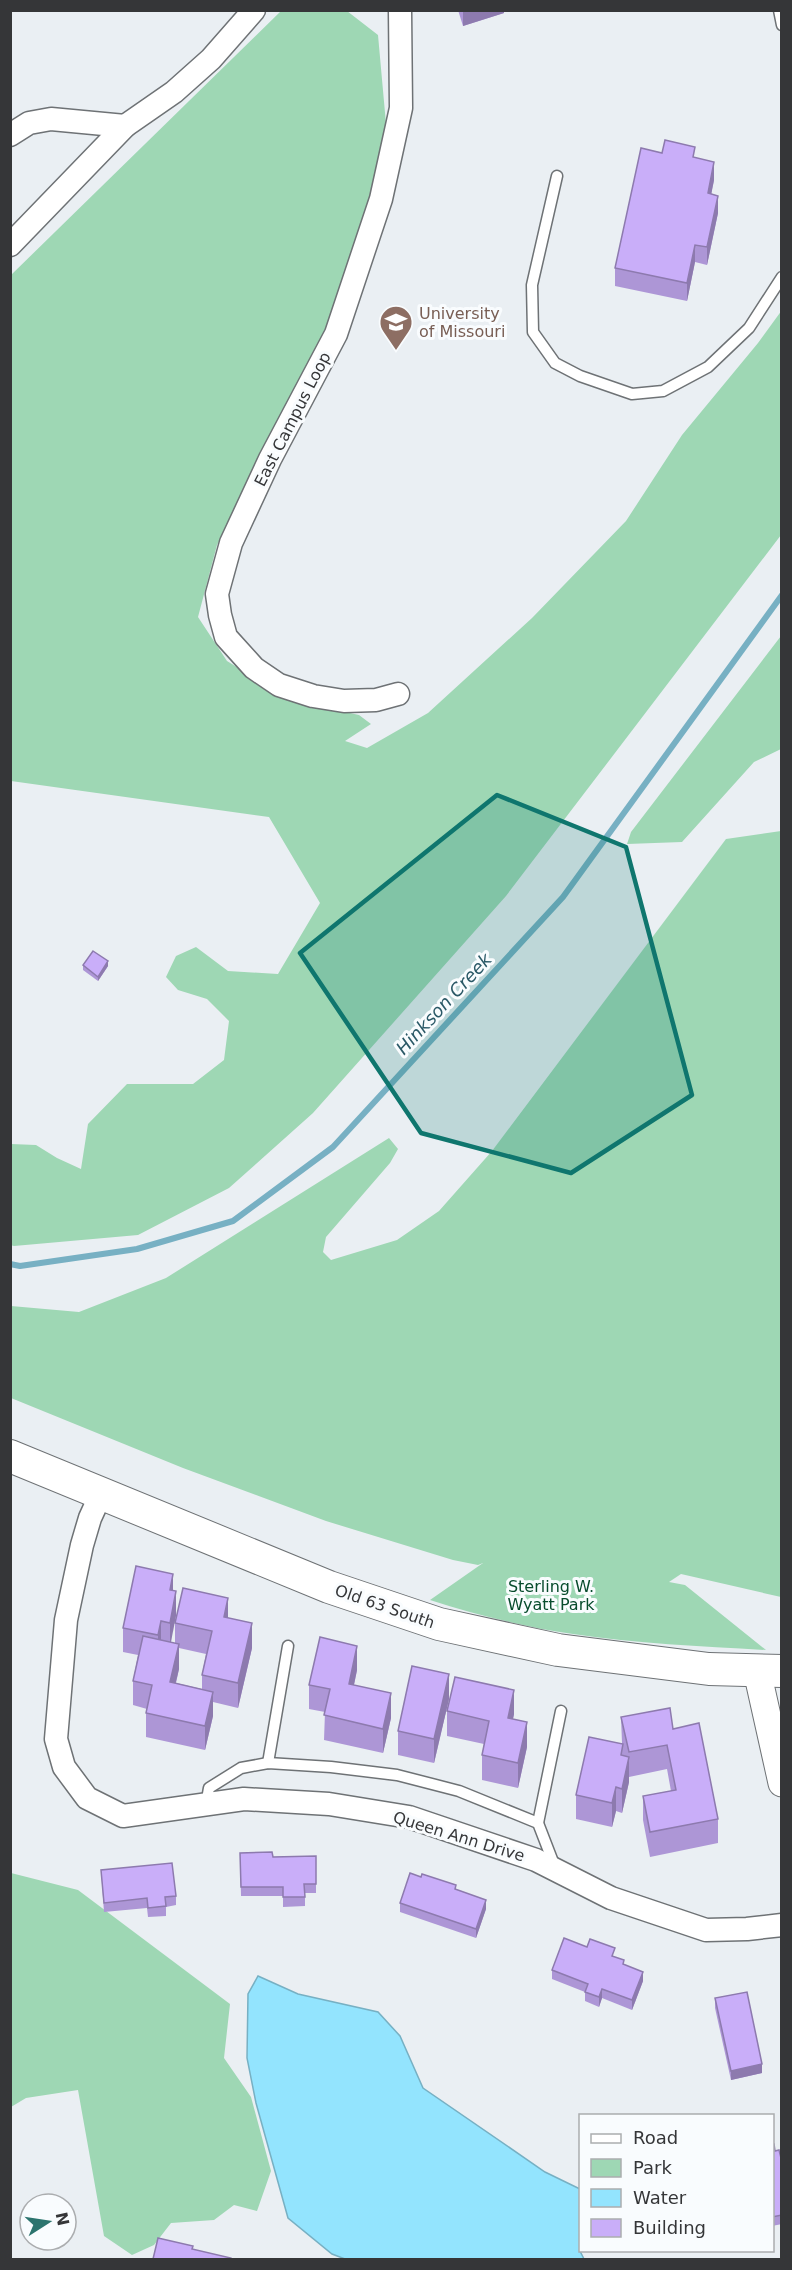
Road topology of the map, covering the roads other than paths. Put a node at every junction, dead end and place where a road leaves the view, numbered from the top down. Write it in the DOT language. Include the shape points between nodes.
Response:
graph roads {
  1 [pos="254,10"];
  2 [pos="400,10"];
  3 [pos="779,10"];
  4 [pos="782,26"];
  5 [pos="125,126"];
  6 [pos="10,135"];
  7 [pos="557,176"];
  8 [pos="10,244"];
  9 [pos="782,277"];
  10 [pos="398,694"];
  11 [pos="10,1456"];
  12 [pos="101,1494"];
  13 [pos="288,1646"];
  14 [pos="769,1671"];
  15 [pos="561,1711"];
  16 [pos="268,1763"];
  17 [pos="782,1783"];
  18 [pos="206,1805"];
  19 [pos="538,1823"];
  20 [pos="556,1870"];
  21 [pos="782,1924"];
  1 -- 5 [label="street" via="211,59 174,92"];
  2 -- 10 [label="street, East Campus Loop" via="401,108 381,199 336,334 231,543 217,594 226,637 254,668 279,685 344,701 376,700"];
  3 -- 4 [label="lane"];
  5 -- 6 [label="street" via="51,119 29,123"];
  5 -- 8 [label="street"];
  7 -- 9 [label="lane" via="532,285 533,332 555,363 580,376 632,394 663,391 708,367 749,328"];
  11 -- 12 [label="main road, Old 63 South"];
  12 -- 14 [label="main road, Old 63 South" via="329,1587 440,1624 558,1650 709,1669"];
  12 -- 18 [label="street, Queen Ann Drive" via="82,1545 66,1620 56,1739 64,1767 87,1798 123,1816"];
  13 -- 16 [label="lane"];
  14 -- 17 [label="street"];
  15 -- 19 [label="lane"];
  16 -- 18 [label="lane" via="241,1768 209,1788"];
  16 -- 19 [label="lane" via="397,1775 459,1791"];
  18 -- 20 [label="street, Queen Ann Drive" via="244,1799 329,1804 409,1817"];
  19 -- 20 [label="lane"];
  20 -- 21 [label="street, Queen Ann Drive" via="610,1898 706,1930"];
}
